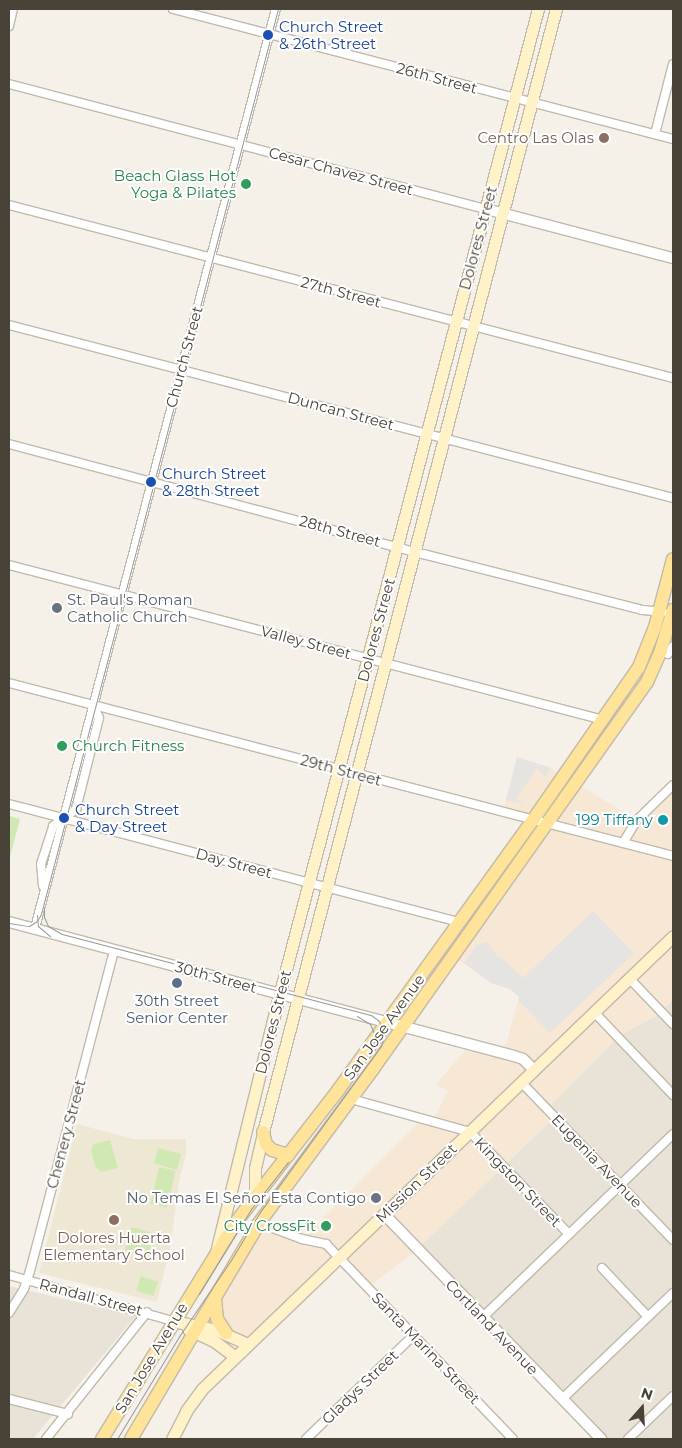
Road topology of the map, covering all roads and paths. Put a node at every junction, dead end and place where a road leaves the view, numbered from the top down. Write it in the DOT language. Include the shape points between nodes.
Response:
graph roads {
  1 [pos="13,9"];
  2 [pos="173,9"];
  3 [pos="276,9"];
  4 [pos="538,9"];
  5 [pos="556,9"];
  6 [pos="9,26"];
  7 [pos="269,34"];
  8 [pos="673,64"];
  9 [pos="9,84"];
  10 [pos="515,98"];
  11 [pos="531,102"];
  12 [pos="655,134"];
  13 [pos="673,139"];
  14 [pos="240,144"];
  15 [pos="9,205"];
  16 [pos="486,209"];
  17 [pos="502,213"];
  18 [pos="210,257"];
  19 [pos="673,258"];
  20 [pos="456,322"];
  21 [pos="9,325"];
  22 [pos="473,327"];
  23 [pos="180,370"];
  24 [pos="673,378"];
  25 [pos="427,434"];
  26 [pos="443,439"];
  27 [pos="9,444"];
  28 [pos="152,481"];
  29 [pos="673,498"];
  30 [pos="398,547"];
  31 [pos="414,551"];
  32 [pos="673,558"];
  33 [pos="9,565"];
  34 [pos="122,594"];
  35 [pos="673,611"];
  36 [pos="659,612"];
  37 [pos="673,646"];
  38 [pos="668,654"];
  39 [pos="368,658"];
  40 [pos="385,663"];
  41 [pos="9,683"];
  42 [pos="93,705"];
  43 [pos="604,720"];
  44 [pos="339,770"];
  45 [pos="356,774"];
  46 [pos="673,785"];
  47 [pos="9,804"];
  48 [pos="64,819"];
  49 [pos="533,820"];
  50 [pos="548,824"];
  51 [pos="623,843"];
  52 [pos="673,856"];
  53 [pos="310,883"];
  54 [pos="326,888"];
  55 [pos="9,922"];
  56 [pos="460,922"];
  57 [pos="35,928"];
  58 [pos="673,936"];
  59 [pos="114,950"];
  60 [pos="629,978"];
  61 [pos="280,994"];
  62 [pos="298,998"];
  63 [pos="594,1012"];
  64 [pos="387,1022"];
  65 [pos="673,1024"];
  66 [pos="402,1026"];
  67 [pos="534,1070"];
  68 [pos="521,1082"];
  69 [pos="673,1095"];
  70 [pos="254,1099"];
  71 [pos="351,1099"];
  72 [pos="270,1104"];
  73 [pos="262,1132"];
  74 [pos="470,1132"];
  75 [pos="673,1135"];
  76 [pos="288,1155"];
  77 [pos="620,1185"];
  78 [pos="255,1197"];
  79 [pos="384,1214"];
  80 [pos="259,1223"];
  81 [pos="568,1234"];
  82 [pos="249,1240"];
  83 [pos="673,1240"];
  84 [pos="216,1252"];
  85 [pos="339,1257"];
  86 [pos="602,1268"];
  87 [pos="9,1276"];
  88 [pos="27,1280"];
  89 [pos="673,1293"];
  90 [pos="214,1299"];
  91 [pos="147,1312"];
  92 [pos="9,1313"];
  93 [pos="483,1317"];
  94 [pos="648,1317"];
  95 [pos="173,1321"];
  96 [pos="198,1330"];
  97 [pos="226,1334"];
  98 [pos="414,1335"];
  99 [pos="247,1344"];
  100 [pos="235,1356"];
  101 [pos="673,1396"];
  102 [pos="9,1398"];
  103 [pos="562,1399"];
  104 [pos="68,1414"];
  105 [pos="46,1439"];
  106 [pos="102,1439"];
  107 [pos="131,1439"];
  108 [pos="172,1439"];
  109 [pos="306,1439"];
  110 [pos="513,1439"];
  111 [pos="601,1439"];
  112 [pos="628,1439"];
  1 -- 6 [label="street"];
  2 -- 7 [label="street, 26th Street"];
  3 -- 7 [label="street, Church Street"];
  4 -- 10 [label="main road, Dolores Street"];
  5 -- 11 [label="main road, Dolores Street"];
  7 -- 10 [label="street, 26th Street"];
  7 -- 14 [label="street, Church Street"];
  8 -- 12 [label="street"];
  9 -- 14 [label="street, Cesar Chavez Street"];
  10 -- 11 [label="street, 26th Street"];
  10 -- 16 [label="main road, Dolores Street"];
  11 -- 12 [label="street, 26th Street"];
  11 -- 17 [label="main road, Dolores Street"];
  12 -- 13 [label="street, 26th Street"];
  14 -- 16 [label="street, Cesar Chavez Street"];
  14 -- 18 [label="street, Church Street"];
  15 -- 18 [label="street, 27th Street"];
  16 -- 17 [label="street, Cesar Chavez Street"];
  16 -- 20 [label="main road, Dolores Street"];
  17 -- 19 [label="street, Cesar Chavez Street"];
  17 -- 22 [label="main road, Dolores Street"];
  18 -- 20 [label="street, 27th Street"];
  18 -- 23 [label="street, Church Street"];
  20 -- 22 [label="street, 27th Street"];
  20 -- 25 [label="main road, Dolores Street"];
  21 -- 23 [label="street, Duncan Street"];
  22 -- 24 [label="street, 27th Street"];
  22 -- 26 [label="main road, Dolores Street"];
  23 -- 25 [label="street, Duncan Street"];
  23 -- 28 [label="street, Church Street"];
  25 -- 26 [label="street, Duncan Street"];
  25 -- 30 [label="main road, Dolores Street"];
  26 -- 29 [label="street, Duncan Street"];
  26 -- 31 [label="main road, Dolores Street"];
  27 -- 28 [label="street, 28th Street"];
  28 -- 30 [label="street, 28th Street"];
  28 -- 34 [label="street, Church Street"];
  30 -- 31 [label="street, 28th Street"];
  30 -- 39 [label="main road, Dolores Street"];
  31 -- 36 [label="street, 28th Street"];
  31 -- 40 [label="main road, Dolores Street"];
  32 -- 36 [label="main road, San Jose Avenue"];
  33 -- 34 [label="street, Valley Street"];
  34 -- 39 [label="street, Valley Street"];
  34 -- 42 [label="street, Church Street"];
  35 -- 36 [label="street, 28th Street"];
  35 -- 50 [label="main road, San Jose Avenue" via="647,682"];
  36 -- 43 [label="main road, San Jose Avenue" via="639,667"];
  37 -- 38 [label="street"];
  39 -- 40 [label="street, Valley Street"];
  39 -- 44 [label="main road, Dolores Street"];
  40 -- 43 [label="street, Valley Street"];
  40 -- 45 [label="main road, Dolores Street"];
  41 -- 42 [label="street, 29th Street"];
  42 -- 44 [label="street, 29th Street"];
  42 -- 48 [label="street, Church Street"];
  43 -- 49 [label="main road, San Jose Avenue"];
  44 -- 45 [label="street, 29th Street"];
  44 -- 53 [label="main road, Dolores Street"];
  45 -- 49 [label="street, 29th Street"];
  45 -- 54 [label="main road, Dolores Street"];
  46 -- 51 [label="street" via="637,820"];
  47 -- 48 [label="street, Day Street"];
  48 -- 53 [label="street, Day Street"];
  48 -- 57 [label="street, Church Street"];
  49 -- 50 [label="street, 29th Street"];
  49 -- 56 [label="main road, San Jose Avenue"];
  50 -- 51 [label="street, 29th Street"];
  50 -- 66 [label="main road, San Jose Avenue"];
  51 -- 52 [label="street, 29th Street"];
  53 -- 54 [label="street, Day Street"];
  53 -- 61 [label="main road, Dolores Street"];
  54 -- 56 [label="street, Day Street"];
  54 -- 62 [label="main road, Dolores Street"];
  55 -- 57 [label="street, 30th Street"];
  56 -- 64 [label="main road, San Jose Avenue"];
  57 -- 59 [label="street, 30th Street"];
  58 -- 60 [label="main road, Mission Street"];
  59 -- 61 [label="street, 30th Street"];
  59 -- 88 [label="street, Chenery Street"];
  60 -- 63 [label="main road, Mission Street"];
  60 -- 65 [label="street"];
  61 -- 62 [label="street, 30th Street"];
  61 -- 70 [label="main road, Dolores Street"];
  62 -- 64 [label="street, 30th Street"];
  62 -- 72 [label="main road, Dolores Street"];
  63 -- 67 [label="main road, Mission Street"];
  63 -- 69 [label="street"];
  64 -- 66 [label="street, 30th Street"];
  64 -- 76 [label="main road, San Jose Avenue"];
  66 -- 67 [label="street, 30th Street" via="523,1059"];
  66 -- 71 [label="main road, San Jose Avenue"];
  67 -- 68 [label="main road, Mission Street"];
  68 -- 74 [label="main road, Mission Street"];
  68 -- 77 [label="street, Eugenia Avenue"];
  70 -- 72 [label="main road"];
  70 -- 84 [label="main road, Dolores Street"];
  71 -- 74 [label="street, Kingston Street"];
  71 -- 80 [label="main road, San Jose Avenue"];
  72 -- 73 [label="main road, Dolores Street"];
  73 -- 76 [label="main road" via="272,1150"];
  73 -- 78 [label="main road, Dolores Street" via="255,1168"];
  74 -- 79 [label="main road, Mission Street"];
  74 -- 81 [label="street, Kingston Street"];
  75 -- 77 [label="street"];
  76 -- 78 [label="main road, San Jose Avenue"];
  77 -- 81 [label="street"];
  77 -- 83 [label="street, Eugenia Avenue"];
  78 -- 82 [label="main road"];
  78 -- 84 [label="main road, San Jose Avenue"];
  79 -- 85 [label="main road, Mission Street"];
  79 -- 93 [label="street, Cortland Avenue"];
  80 -- 82 [label="main road, San Jose Avenue"];
  80 -- 85 [label="street, Santa Marina Street" via="326,1244"];
  81 -- 93 [label="street"];
  82 -- 90 [label="main road, San Jose Avenue"];
  84 -- 95 [label="main road, San Jose Avenue"];
  85 -- 98 [label="street, Santa Marina Street"];
  85 -- 99 [label="main road, Mission Street"];
  86 -- 94 [label="street"];
  87 -- 88 [label="street, Randall Street"];
  88 -- 91 [label="street, Randall Street"];
  88 -- 92 [label="street, Chenery Street"];
  89 -- 94 [label="street"];
  90 -- 96 [label="main road, San Jose Avenue"];
  90 -- 97 [label="main road" via="217,1320"];
  91 -- 95 [label="street, Randall Street"];
  91 -- 104 [label="street"];
  93 -- 103 [label="street, Cortland Avenue"];
  94 -- 103 [label="street"];
  95 -- 96 [label="main road, Randall Street"];
  95 -- 106 [label="main road, San Jose Avenue"];
  96 -- 97 [label="main road, Randall Street"];
  96 -- 100 [label="main road, Randall Street"];
  96 -- 107 [label="main road, San Jose Avenue"];
  97 -- 99 [label="main road, Randall Street"];
  98 -- 109 [label="street, Gladys Street"];
  98 -- 110 [label="street, Santa Marina Street"];
  99 -- 100 [label="main road, Mission Street"];
  100 -- 108 [label="main road, Mission Street" via="196,1396"];
  101 -- 112 [label="street"];
  102 -- 104 [label="street"];
  103 -- 111 [label="street, Cortland Avenue"];
  104 -- 105 [label="street"];
}
